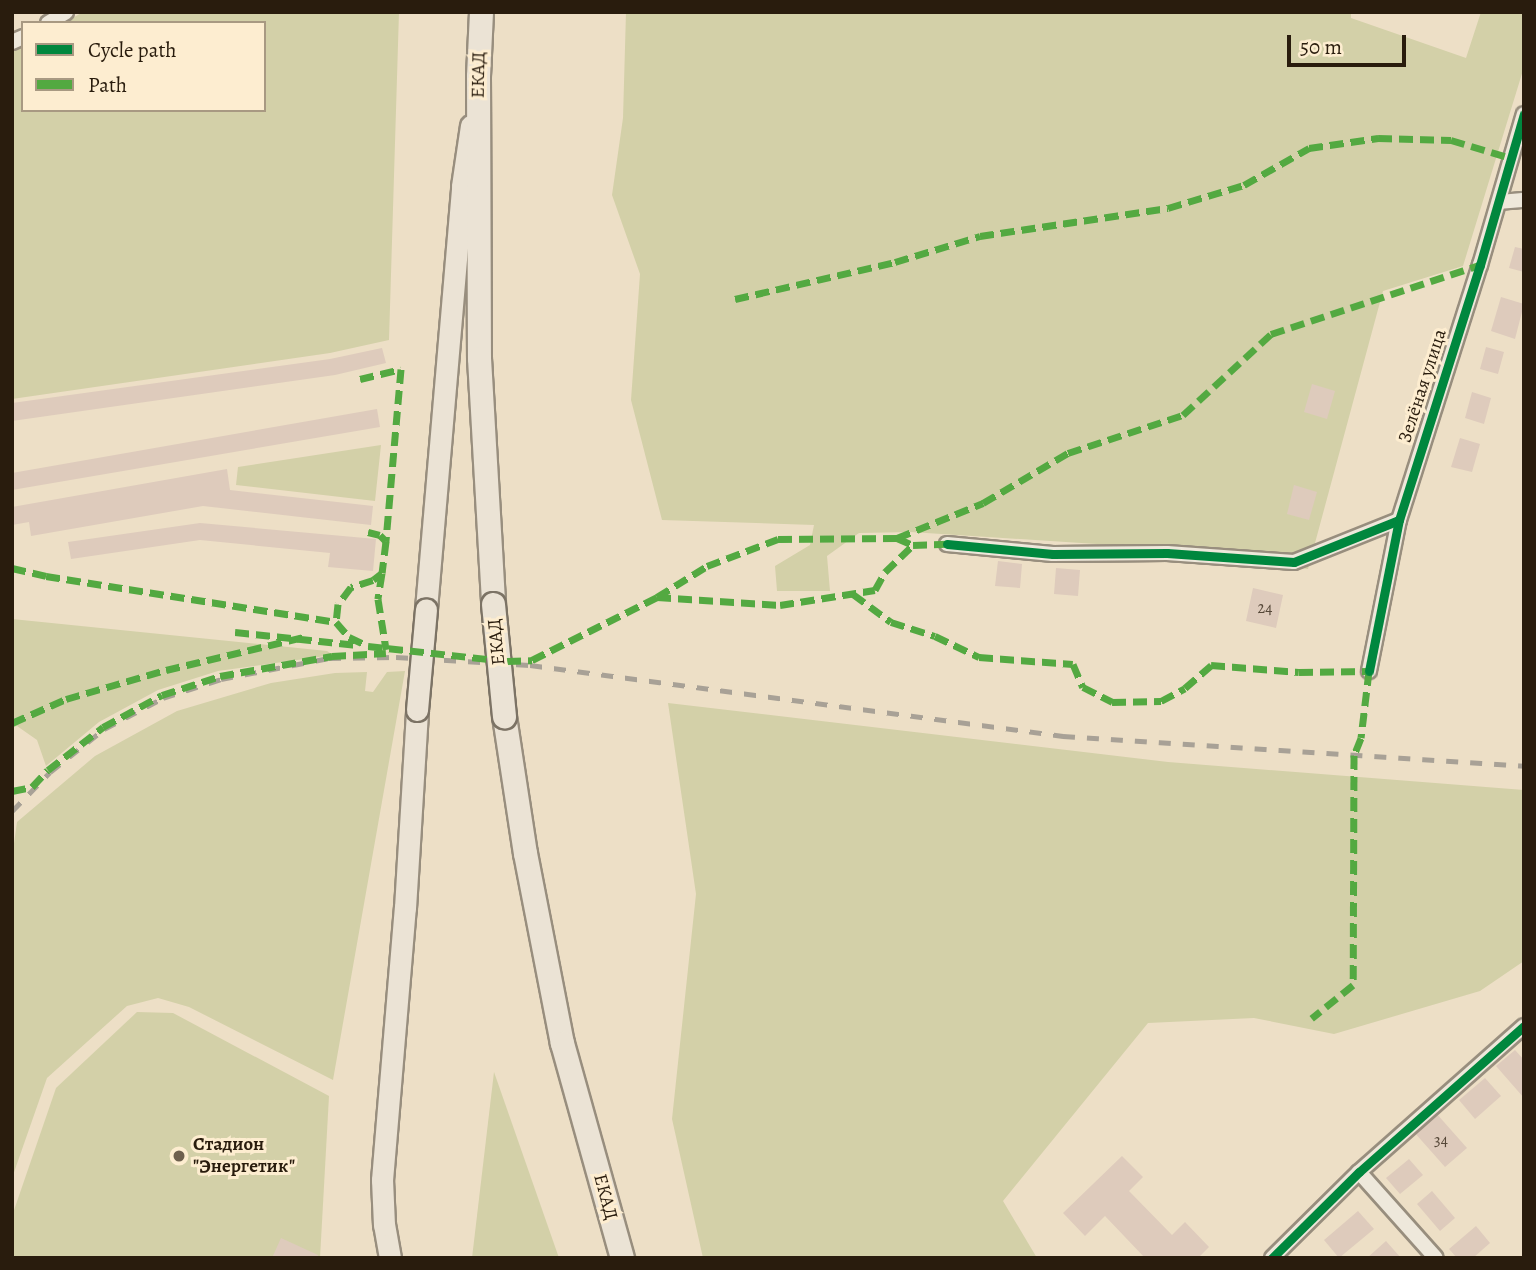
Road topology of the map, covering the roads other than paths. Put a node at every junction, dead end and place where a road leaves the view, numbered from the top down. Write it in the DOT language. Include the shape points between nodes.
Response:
graph roads {
  1 [pos="481,12"];
  2 [pos="478,76"];
  3 [pos="1524,114"];
  4 [pos="1524,200"];
  5 [pos="1499,202"];
  6 [pos="1399,520"];
  7 [pos="947,544"];
  8 [pos="1369,671"];
  9 [pos="1524,1026"];
  10 [pos="1359,1172"];
  11 [pos="390,1258"];
  12 [pos="622,1258"];
  13 [pos="1272,1258"];
  14 [pos="1436,1258"];
  1 -- 2 [label="highway, ЕКАД"];
  2 -- 11 [label="main road, bridge" via="462,186 416,710 382,1180"];
  2 -- 12 [label="highway, ЕКАД, bridge" via="479,358 504,716 562,1043"];
  3 -- 5 [label="street, Зелёная улица"];
  4 -- 5 [label="street"];
  5 -- 6 [label="street, Зелёная улица"];
  6 -- 7 [label="street" via="1294,562 1167,553 1053,554"];
  6 -- 8 [label="street, Зелёная улица"];
  9 -- 10 [label="street"];
  10 -- 13 [label="street"];
  10 -- 14 [label="street"];
}
